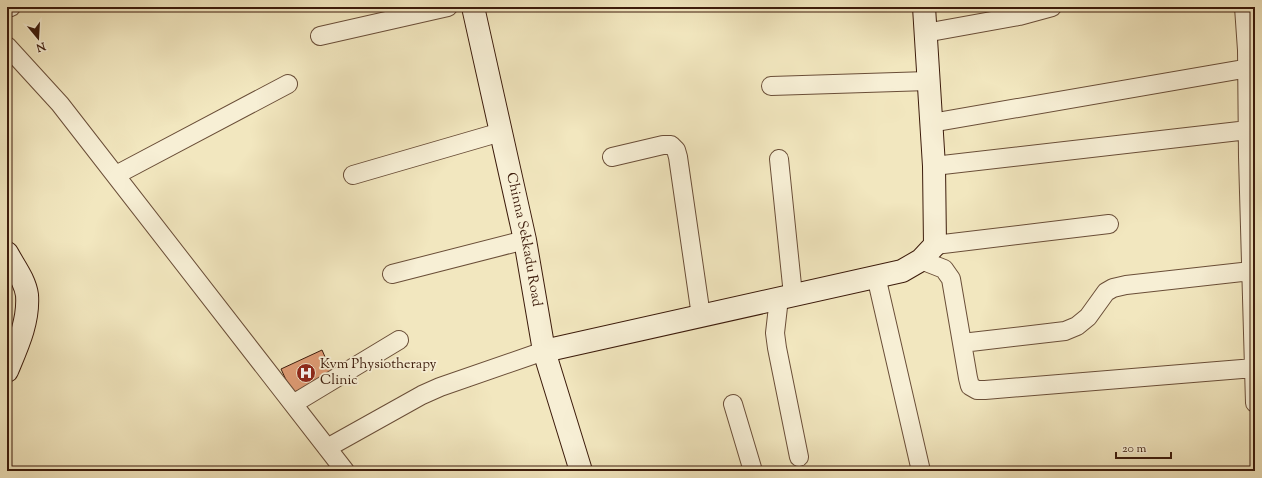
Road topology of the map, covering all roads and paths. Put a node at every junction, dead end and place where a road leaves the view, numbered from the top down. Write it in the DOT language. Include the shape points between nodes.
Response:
graph roads {
  1 [pos="11,7"];
  2 [pos="448,7"];
  3 [pos="473,7"];
  4 [pos="924,7"];
  5 [pos="1052,7"];
  6 [pos="1244,7"];
  7 [pos="7,8"];
  8 [pos="925,33"];
  9 [pos="320,36"];
  10 [pos="7,46"];
  11 [pos="1251,67"];
  12 [pos="928,81"];
  13 [pos="288,84"];
  14 [pos="771,86"];
  15 [pos="931,123"];
  16 [pos="1248,130"];
  17 [pos="501,132"];
  18 [pos="1252,156"];
  19 [pos="612,157"];
  20 [pos="779,159"];
  21 [pos="934,166"];
  22 [pos="116,175"];
  23 [pos="353,175"];
  24 [pos="1109,224"];
  25 [pos="525,240"];
  26 [pos="7,253"];
  27 [pos="928,253"];
  28 [pos="1251,270"];
  29 [pos="392,274"];
  30 [pos="876,276"];
  31 [pos="786,297"];
  32 [pos="702,316"];
  33 [pos="14,337"];
  34 [pos="399,340"];
  35 [pos="962,343"];
  36 [pos="544,351"];
  37 [pos="1254,368"];
  38 [pos="7,371"];
  39 [pos="1255,403"];
  40 [pos="293,404"];
  41 [pos="733,404"];
  42 [pos="327,448"];
  43 [pos="800,457"];
  44 [pos="345,471"];
  45 [pos="581,471"];
  46 [pos="753,471"];
  47 [pos="921,471"];
  1 -- 7 [label="street"];
  2 -- 9 [label="street"];
  3 -- 17 [label="street, Chinna Sekkadu Road"];
  4 -- 8 [label="street"];
  5 -- 8 [label="street" via="1019,16"];
  6 -- 11 [label="street" via="1247,50"];
  8 -- 12 [label="street"];
  10 -- 22 [label="street" via="60,104"];
  11 -- 15 [label="street"];
  11 -- 16 [label="street"];
  12 -- 14 [label="street"];
  12 -- 15 [label="street"];
  13 -- 22 [label="street"];
  15 -- 21 [label="street"];
  16 -- 18 [label="street"];
  16 -- 21 [label="street"];
  17 -- 23 [label="street"];
  17 -- 25 [label="street, Chinna Sekkadu Road"];
  18 -- 28 [label="street"];
  19 -- 32 [label="street" via="663,145 671,145 676,150"];
  20 -- 31 [label="street"];
  21 -- 27 [label="street"];
  22 -- 40 [label="street"];
  24 -- 27 [label="street"];
  25 -- 29 [label="street"];
  25 -- 36 [label="street, Chinna Sekkadu Road"];
  26 -- 33 [label="street" via="27,294 24,326"];
  27 -- 30 [label="street" via="902,271"];
  27 -- 35 [label="street" via="944,268 951,279"];
  28 -- 35 [label="street" via="1113,288 1106,292 1088,317 1065,331"];
  28 -- 37 [label="street"];
  30 -- 31 [label="street"];
  30 -- 47 [label="street"];
  31 -- 32 [label="street"];
  31 -- 43 [label="street" via="776,333 777,348"];
  32 -- 36 [label="street"];
  33 -- 38 [label="street"];
  34 -- 40 [label="street"];
  35 -- 37 [label="street" via="970,386 977,390"];
  36 -- 42 [label="street" via="422,395"];
  36 -- 45 [label="street, Chinna Sekkadu Road"];
  37 -- 39 [label="street"];
  40 -- 42 [label="street"];
  41 -- 46 [label="street"];
  42 -- 44 [label="street"];
}
